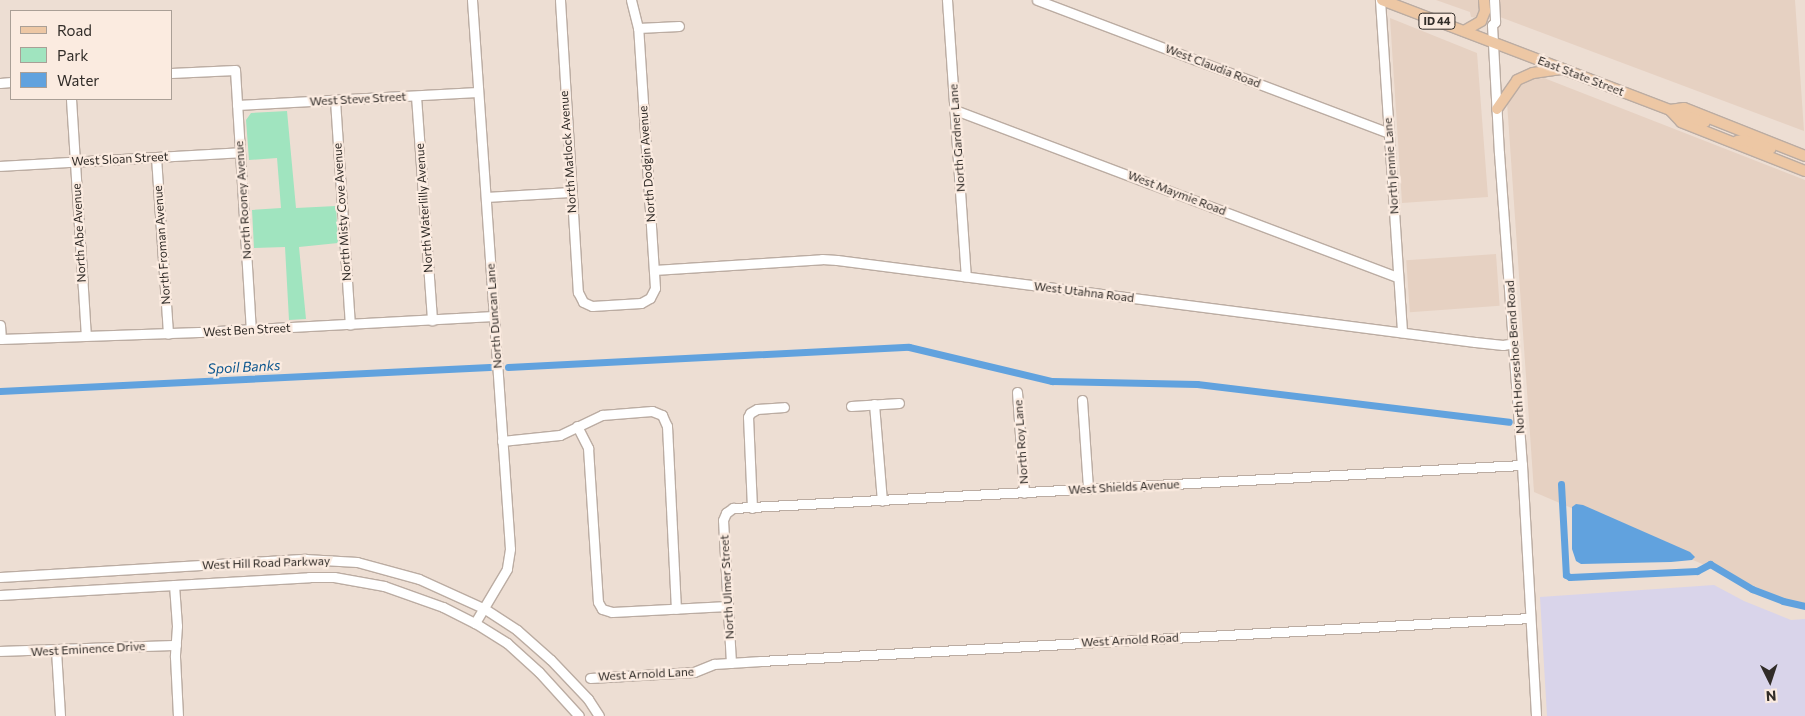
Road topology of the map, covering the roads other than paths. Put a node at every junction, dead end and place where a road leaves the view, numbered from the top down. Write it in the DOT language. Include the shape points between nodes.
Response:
graph roads {
  1 [pos="472,0"];
  2 [pos="560,0"];
  3 [pos="631,0"];
  4 [pos="947,0"];
  5 [pos="1037,0"];
  6 [pos="1381,0"];
  7 [pos="1484,0"];
  8 [pos="1494,0"];
  9 [pos="679,26"];
  10 [pos="638,28"];
  11 [pos="1464,31"];
  12 [pos="1492,42"];
  13 [pos="1565,69"];
  14 [pos="172,73"];
  15 [pos="478,92"];
  16 [pos="416,96"];
  17 [pos="72,100"];
  18 [pos="335,100"];
  19 [pos="237,105"];
  20 [pos="1497,109"];
  21 [pos="955,110"];
  22 [pos="1673,113"];
  23 [pos="1389,132"];
  24 [pos="1730,142"];
  25 [pos="240,152"];
  26 [pos="1805,156"];
  27 [pos="156,157"];
  28 [pos="75,161"];
  29 [pos="1805,162"];
  30 [pos="0,166"];
  31 [pos="1805,171"];
  32 [pos="570,192"];
  33 [pos="486,197"];
  34 [pos="654,270"];
  35 [pos="966,276"];
  36 [pos="1398,277"];
  37 [pos="650,298"];
  38 [pos="494,316"];
  39 [pos="432,320"];
  40 [pos="350,324"];
  41 [pos="0,325"];
  42 [pos="251,330"];
  43 [pos="1402,332"];
  44 [pos="168,334"];
  45 [pos="86,336"];
  46 [pos="0,339"];
  47 [pos="1514,343"];
  48 [pos="1017,392"];
  49 [pos="1082,400"];
  50 [pos="898,403"];
  51 [pos="874,404"];
  52 [pos="851,406"];
  53 [pos="784,407"];
  54 [pos="577,426"];
  55 [pos="502,440"];
  56 [pos="1522,465"];
  57 [pos="1088,489"];
  58 [pos="1024,493"];
  59 [pos="882,501"];
  60 [pos="752,508"];
  61 [pos="726,513"];
  62 [pos="0,577"];
  63 [pos="174,584"];
  64 [pos="0,595"];
  65 [pos="728,606"];
  66 [pos="485,609"];
  67 [pos="676,609"];
  68 [pos="1530,618"];
  69 [pos="476,623"];
  70 [pos="176,645"];
  71 [pos="56,650"];
  72 [pos="0,651"];
  73 [pos="731,663"];
  74 [pos="590,678"];
  75 [pos="60,716"];
  76 [pos="178,716"];
  77 [pos="579,716"];
  78 [pos="599,716"];
  79 [pos="1536,716"];
  1 -- 15 [label="street, North Duncan Lane"];
  2 -- 32 [label="street, North Matlock Avenue"];
  3 -- 10 [label="street, North Dodgin Avenue"];
  4 -- 21 [label="street, North Gardner Lane"];
  5 -- 23 [label="street, West Claudia Road"];
  6 -- 11 [label="main road, ID 44"];
  6 -- 23 [label="street, North Jennie Lane"];
  7 -- 11 [label="main road" via="1485,11 1481,21"];
  8 -- 12 [label="street, North Horseshoe Bend Road"];
  9 -- 10 [label="street"];
  10 -- 34 [label="street, North Dodgin Avenue"];
  11 -- 12 [label="main road, ID 44"];
  12 -- 13 [label="main road, East State Street / ID 44"];
  12 -- 20 [label="street, North Horseshoe Bend Road"];
  13 -- 20 [label="main road" via="1525,75 1511,86"];
  13 -- 22 [label="main road, East State Street / ID 44"];
  14 -- 19 [label="street, North Rooney Avenue" via="235,70"];
  15 -- 16 [label="street, West Steve Street"];
  15 -- 33 [label="street, North Duncan Lane"];
  16 -- 18 [label="street, West Steve Street"];
  16 -- 39 [label="street, North Waterlilly Avenue"];
  17 -- 28 [label="street, North Abe Avenue"];
  18 -- 19 [label="street, West Steve Street"];
  18 -- 40 [label="street, North Misty Cove Avenue"];
  19 -- 25 [label="street, North Rooney Avenue"];
  20 -- 47 [label="street, North Horseshoe Bend Road"];
  21 -- 35 [label="street, North Gardner Lane"];
  21 -- 36 [label="street, West Maymie Road"];
  22 -- 24 [label="main road, East State Street" via="1681,122"];
  22 -- 26 [label="main road" via="1712,124 1722,122"];
  23 -- 36 [label="street, North Jennie Lane"];
  24 -- 29 [label="main road" via="1744,140"];
  24 -- 31 [label="main road, East State Street"];
  25 -- 27 [label="street, West Sloan Street"];
  25 -- 42 [label="street, North Rooney Avenue"];
  27 -- 28 [label="street, West Sloan Street"];
  27 -- 44 [label="street, North Froman Avenue"];
  28 -- 30 [label="street, West Sloan Street"];
  28 -- 45 [label="street, North Abe Avenue"];
  32 -- 33 [label="street"];
  32 -- 37 [label="street, North Matlock Avenue" via="578,292 583,302 592,306 641,303"];
  33 -- 38 [label="street, North Duncan Lane"];
  34 -- 35 [label="street, West Utahna Road" via="822,259"];
  34 -- 37 [label="street, North Dodgin Avenue" via="655,288"];
  35 -- 43 [label="street, West Utahna Road"];
  36 -- 43 [label="street, North Jennie Lane"];
  38 -- 39 [label="street, West Ben Street"];
  38 -- 55 [label="street, North Duncan Lane"];
  39 -- 40 [label="street, West Ben Street"];
  40 -- 42 [label="street, West Ben Street"];
  41 -- 46 [label="street"];
  42 -- 44 [label="street, West Ben Street"];
  43 -- 47 [label="street, West Utahna Road" via="1502,345"];
  44 -- 45 [label="street, West Ben Street"];
  45 -- 46 [label="street, West Ben Street"];
  47 -- 56 [label="street, North Horseshoe Bend Road"];
  48 -- 58 [label="street, North Roy Lane"];
  49 -- 57 [label="street"];
  50 -- 51 [label="street"];
  51 -- 52 [label="street"];
  51 -- 59 [label="street"];
  53 -- 60 [label="street" via="757,409 750,413 747,421"];
  54 -- 55 [label="street" via="550,437"];
  54 -- 67 [label="street" via="588,448 598,602 602,609 612,612"];
  54 -- 67 [label="street" via="592,418 612,414 652,412 662,415 667,426"];
  55 -- 66 [label="street, North Duncan Lane" via="510,550 507,569"];
  56 -- 57 [label="street, West Shields Avenue"];
  56 -- 68 [label="street, North Horseshoe Bend Road"];
  57 -- 58 [label="street, West Shields Avenue"];
  58 -- 59 [label="street, West Shields Avenue"];
  59 -- 60 [label="street, West Shields Avenue"];
  60 -- 61 [label="street, West Shields Avenue" via="733,508"];
  61 -- 65 [label="street, North Ulmer Street" via="723,520"];
  62 -- 66 [label="street, West Hill Road Parkway" via="329,560 357,562 419,579"];
  63 -- 64 [label="street, West Hill Road Parkway"];
  63 -- 69 [label="street, West Hill Road Parkway" via="334,578 384,586 413,595"];
  63 -- 70 [label="street"];
  65 -- 67 [label="street"];
  65 -- 73 [label="street, North Ulmer Street"];
  66 -- 69 [label="street, North Duncan Lane"];
  66 -- 78 [label="street, West Hill Road Parkway" via="517,630 550,660 588,699"];
  68 -- 73 [label="street, West Arnold Road"];
  68 -- 79 [label="street, North Horseshoe Bend Road"];
  69 -- 77 [label="street, West Hill Road Parkway" via="507,643"];
  70 -- 71 [label="street, West Eminence Drive"];
  70 -- 76 [label="street"];
  71 -- 72 [label="street, West Eminence Drive"];
  71 -- 75 [label="street"];
  73 -- 74 [label="street, West Arnold Lane" via="714,664 694,672"];
}
